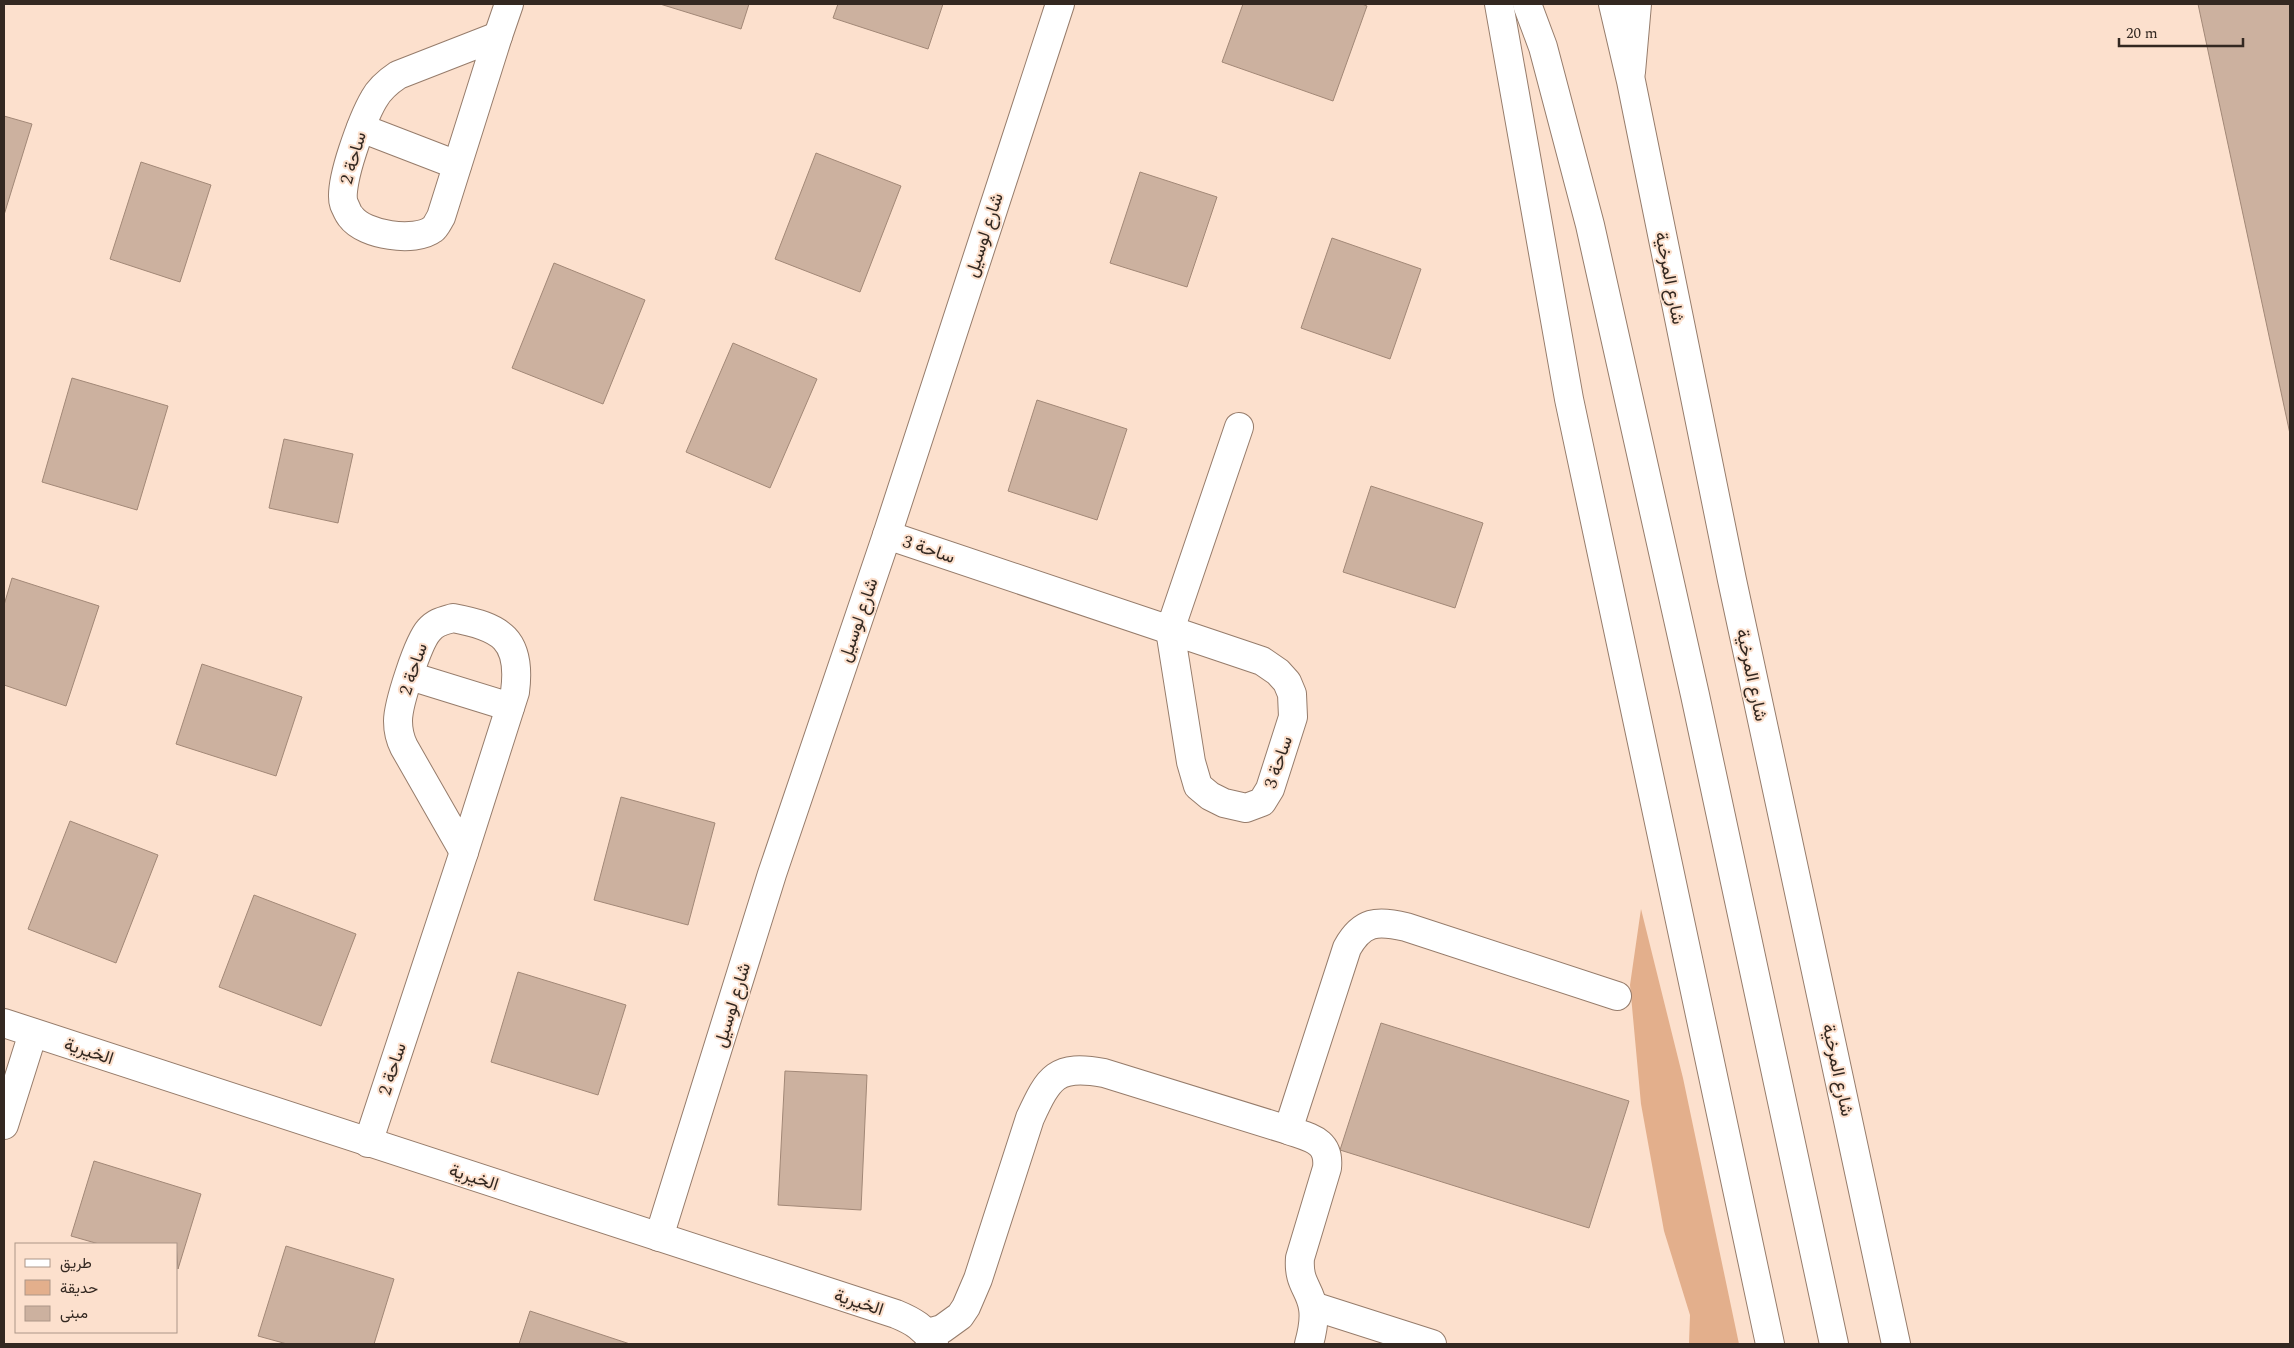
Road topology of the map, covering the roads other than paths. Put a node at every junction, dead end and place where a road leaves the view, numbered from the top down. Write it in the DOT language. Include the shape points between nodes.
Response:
graph roads {
  1 [pos="509,4"];
  2 [pos="1060,4"];
  3 [pos="1499,4"];
  4 [pos="1527,4"];
  5 [pos="1613,4"];
  6 [pos="1637,4"];
  7 [pos="498,36"];
  8 [pos="1630,81"];
  9 [pos="361,128"];
  10 [pos="457,164"];
  11 [pos="1239,427"];
  12 [pos="887,535"];
  13 [pos="1170,630"];
  14 [pos="410,676"];
  15 [pos="510,707"];
  16 [pos="464,852"];
  17 [pos="1617,996"];
  18 [pos="4,1023"];
  19 [pos="32,1033"];
  20 [pos="4,1125"];
  21 [pos="1288,1130"];
  22 [pos="368,1142"];
  23 [pos="659,1237"];
  24 [pos="1313,1306"];
  25 [pos="931,1339"];
  26 [pos="1309,1344"];
  27 [pos="1432,1344"];
  28 [pos="1770,1344"];
  29 [pos="1834,1344"];
  30 [pos="1896,1344"];
  1 -- 7 [label="main road, ساحة 2"];
  2 -- 12 [label="main road, شارع لوسيل"];
  3 -- 28 [label="main road" via="1569,399"];
  4 -- 29 [label="main road" via="1543,47 1590,225"];
  5 -- 8 [label="main road, شارع المرخية"];
  6 -- 8 [label="main road"];
  7 -- 9 [label="main road, ساحة 2" via="388,81 374,99"];
  7 -- 10 [label="main road, ساحة 2"];
  8 -- 30 [label="main road, شارع المرخية" via="1732,580"];
  9 -- 10 [label="main road"];
  9 -- 10 [label="main road, ساحة 2" via="343,181 343,201 351,218 372,230 396,237 416,236 433,229 441,217"];
  11 -- 13 [label="main road, ساحة 3"];
  12 -- 13 [label="main road, ساحة 3"];
  12 -- 23 [label="main road, شارع لوسيل" via="772,874"];
  13 -- 13 [label="main road, ساحة 3" via="1262,661 1287,682 1292,694 1293,717 1270,789 1262,802 1246,808 1224,803 1198,786 1191,762"];
  14 -- 15 [label="main road"];
  14 -- 15 [label="main road, ساحة 2" via="422,638 439,621 453,618 482,625 498,632 515,654 517,675"];
  14 -- 16 [label="main road, ساحة 2" via="400,706 399,735"];
  15 -- 16 [label="main road, ساحة 2"];
  16 -- 22 [label="main road, ساحة 2"];
  17 -- 21 [label="main road" via="1406,927 1386,922 1368,925 1355,934 1347,948"];
  18 -- 19 [label="main road, الخيرية"];
  19 -- 20 [label="main road"];
  19 -- 22 [label="main road, الخيرية"];
  21 -- 24 [label="main road" via="1324,1146 1328,1156 1300,1258 1299,1273"];
  21 -- 25 [label="main road" via="1104,1073 1082,1069 1063,1072 1049,1082 1030,1118 966,1307 960,1316"];
  22 -- 23 [label="main road, الخيرية"];
  23 -- 25 [label="main road, الخيرية" via="896,1314 913,1321"];
  24 -- 26 [label="main road"];
  24 -- 27 [label="main road"];
}
